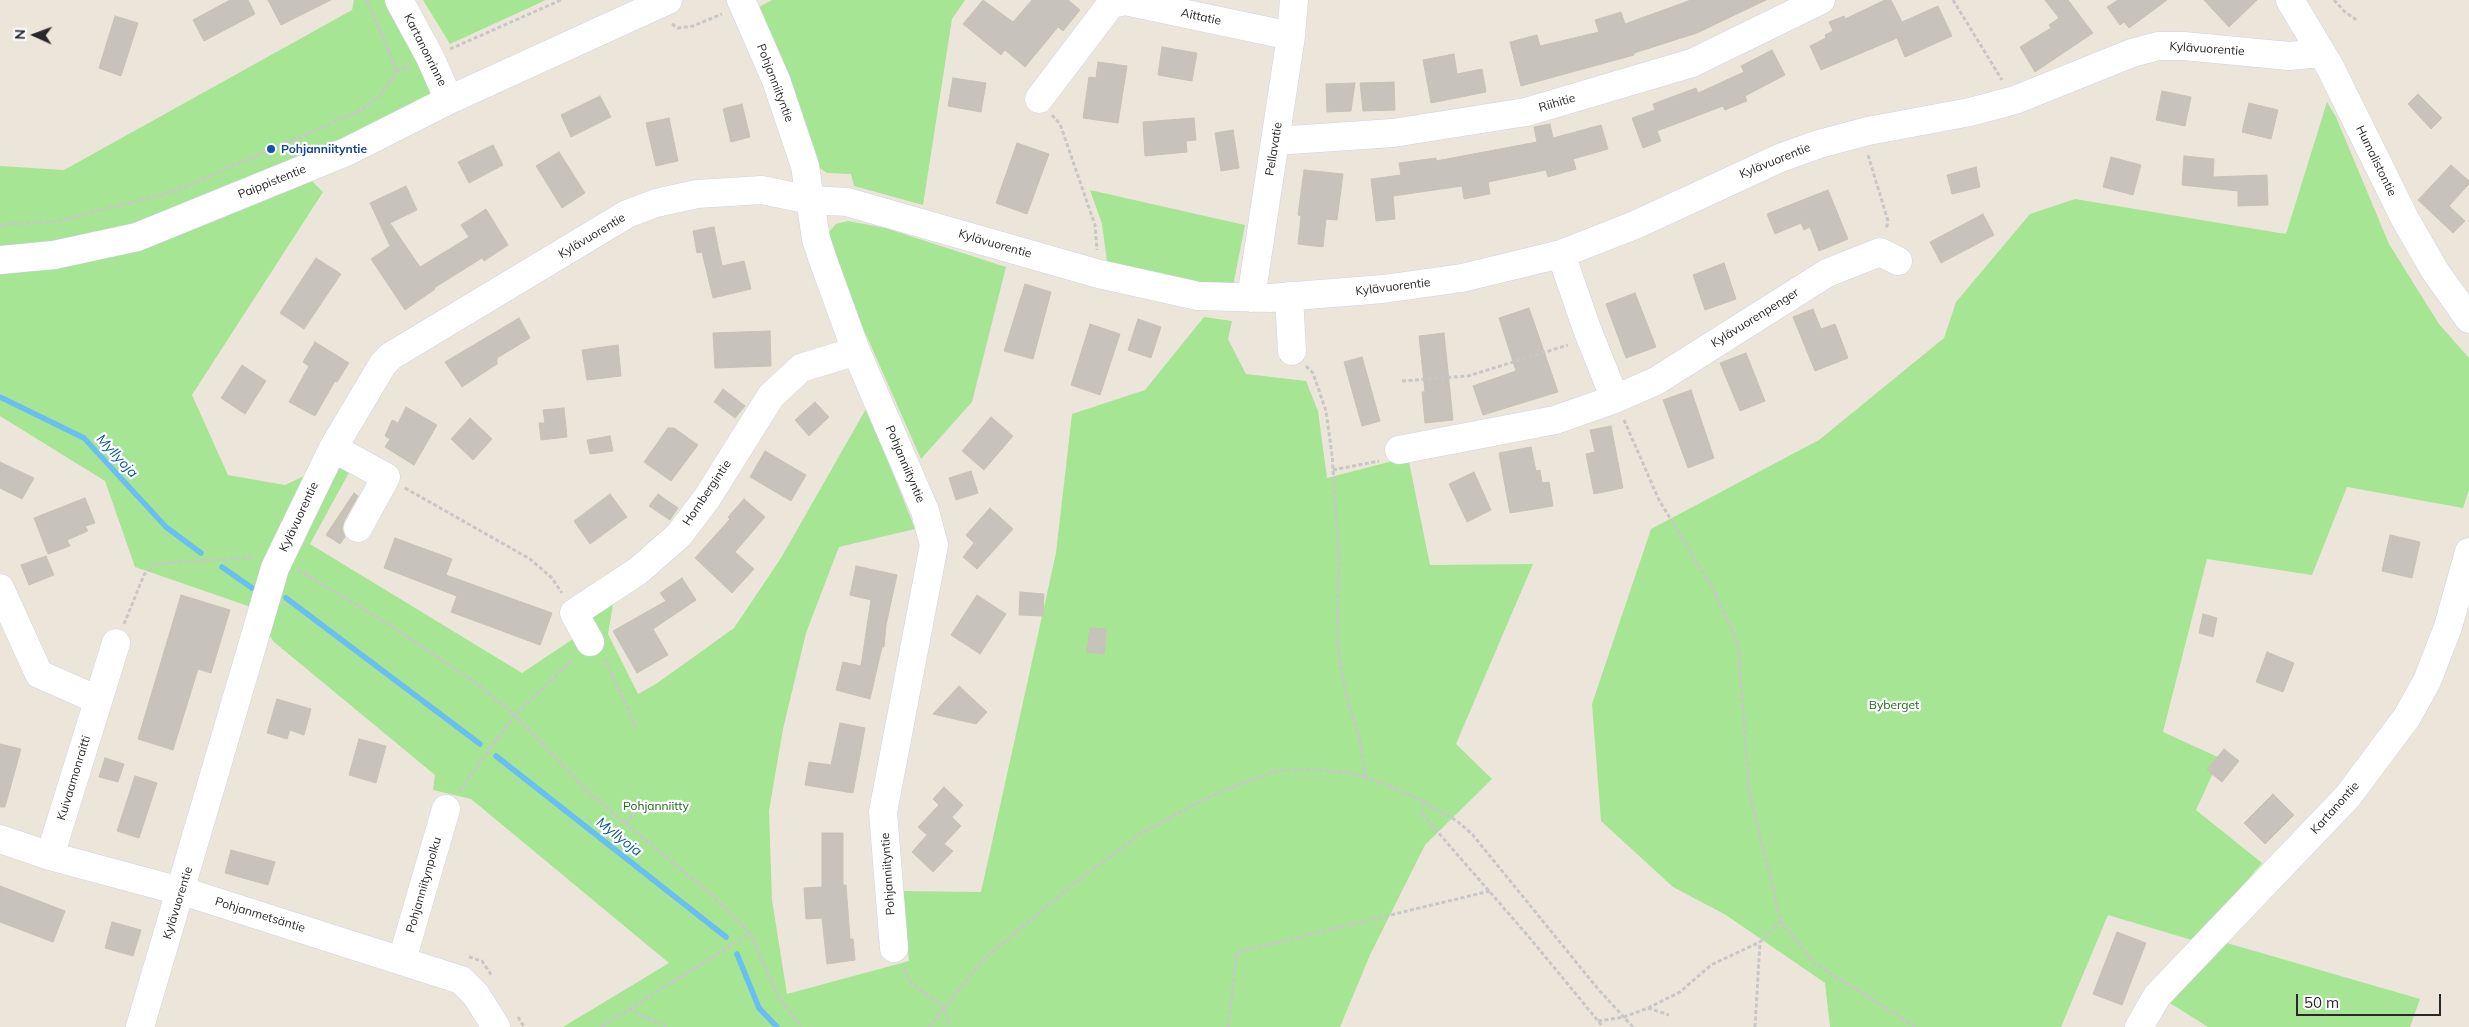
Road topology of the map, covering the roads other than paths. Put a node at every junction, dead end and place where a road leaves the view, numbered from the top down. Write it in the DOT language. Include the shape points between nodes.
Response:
graph roads {
  1 [pos="399,0"];
  2 [pos="1294,0"];
  3 [pos="1821,0"];
  4 [pos="2290,0"];
  5 [pos="660,3"];
  6 [pos="742,3"];
  7 [pos="1291,36"];
  8 [pos="2321,53"];
  9 [pos="1039,99"];
  10 [pos="449,100"];
  11 [pos="1275,141"];
  12 [pos="810,200"];
  13 [pos="1561,254"];
  14 [pos="1889,256"];
  15 [pos="0,260"];
  16 [pos="1289,296"];
  17 [pos="1252,298"];
  18 [pos="2469,318"];
  19 [pos="856,351"];
  20 [pos="1292,351"];
  21 [pos="1614,399"];
  22 [pos="333,448"];
  23 [pos="1399,450"];
  24 [pos="358,528"];
  25 [pos="2469,552"];
  26 [pos="0,588"];
  27 [pos="590,642"];
  28 [pos="116,643"];
  29 [pos="98,700"];
  30 [pos="446,810"];
  31 [pos="0,840"];
  32 [pos="50,856"];
  33 [pos="182,891"];
  34 [pos="894,948"];
  35 [pos="402,960"];
  36 [pos="140,1027"];
  37 [pos="496,1027"];
  38 [pos="2139,1027"];
  1 -- 10 [label="street, Kartanonrinne"];
  2 -- 7 [label="street, Pellavatie"];
  3 -- 11 [label="street, Riihitie" via="1692,63 1526,112 1393,133"];
  4 -- 8 [label="street, Humalistontie"];
  5 -- 10 [label="street, Paippistentie"];
  6 -- 12 [label="street, Pohjanniityntie" via="776,80 805,166"];
  7 -- 9 [label="street, Aittatie" via="1125,1 1111,4"];
  7 -- 11 [label="street, Pellavatie"];
  8 -- 13 [label="street, Kylävuorentie" via="2289,56 2158,46 2132,53 2015,100 1860,133 1780,158"];
  8 -- 18 [label="street, Humalistontie" via="2405,219"];
  10 -- 15 [label="street, Paippistentie" via="346,152 137,237 54,255"];
  11 -- 17 [label="street, Pellavatie"];
  12 -- 17 [label="street, Kylävuorentie" via="847,202 1099,274 1198,296"];
  12 -- 19 [label="street, Pohjanniityntie" via="816,240"];
  12 -- 22 [label="street, Kylävuorentie" via="762,190 697,194 656,203 627,214 391,356 383,364"];
  13 -- 16 [label="street, Kylävuorentie" via="1462,278 1382,289"];
  13 -- 21 [label="street"];
  14 -- 21 [label="street, Kylävuorenpenger" via="1827,273 1656,381"];
  16 -- 17 [label="street, Kylävuorentie"];
  16 -- 20 [label="street"];
  19 -- 27 [label="street, Hornbergintie" via="801,368 771,396 707,498 679,535 638,571 574,613"];
  19 -- 34 [label="street, Pohjanniityntie" via="925,511 934,545 884,812"];
  21 -- 23 [label="street, Kylävuorenpenger" via="1555,420"];
  22 -- 24 [label="street" via="386,477"];
  22 -- 33 [label="street, Kylävuorentie" via="275,568"];
  25 -- 38 [label="street, Kartanontie" via="2448,628 2427,680 2407,717 2348,796 2157,996"];
  26 -- 29 [label="street" via="38,674"];
  28 -- 29 [label="street, Kuivaamonraitti"];
  29 -- 32 [label="street, Kuivaamonraitti"];
  30 -- 35 [label="street, Pohjanniitynpolku"];
  31 -- 32 [label="street, Pohjanmetsäntie"];
  32 -- 33 [label="street, Pohjanmetsäntie"];
  33 -- 35 [label="street, Pohjanmetsäntie"];
  33 -- 36 [label="street, Kylävuorentie"];
  35 -- 37 [label="street, Pohjanmetsäntie" via="461,980 476,995"];
}
